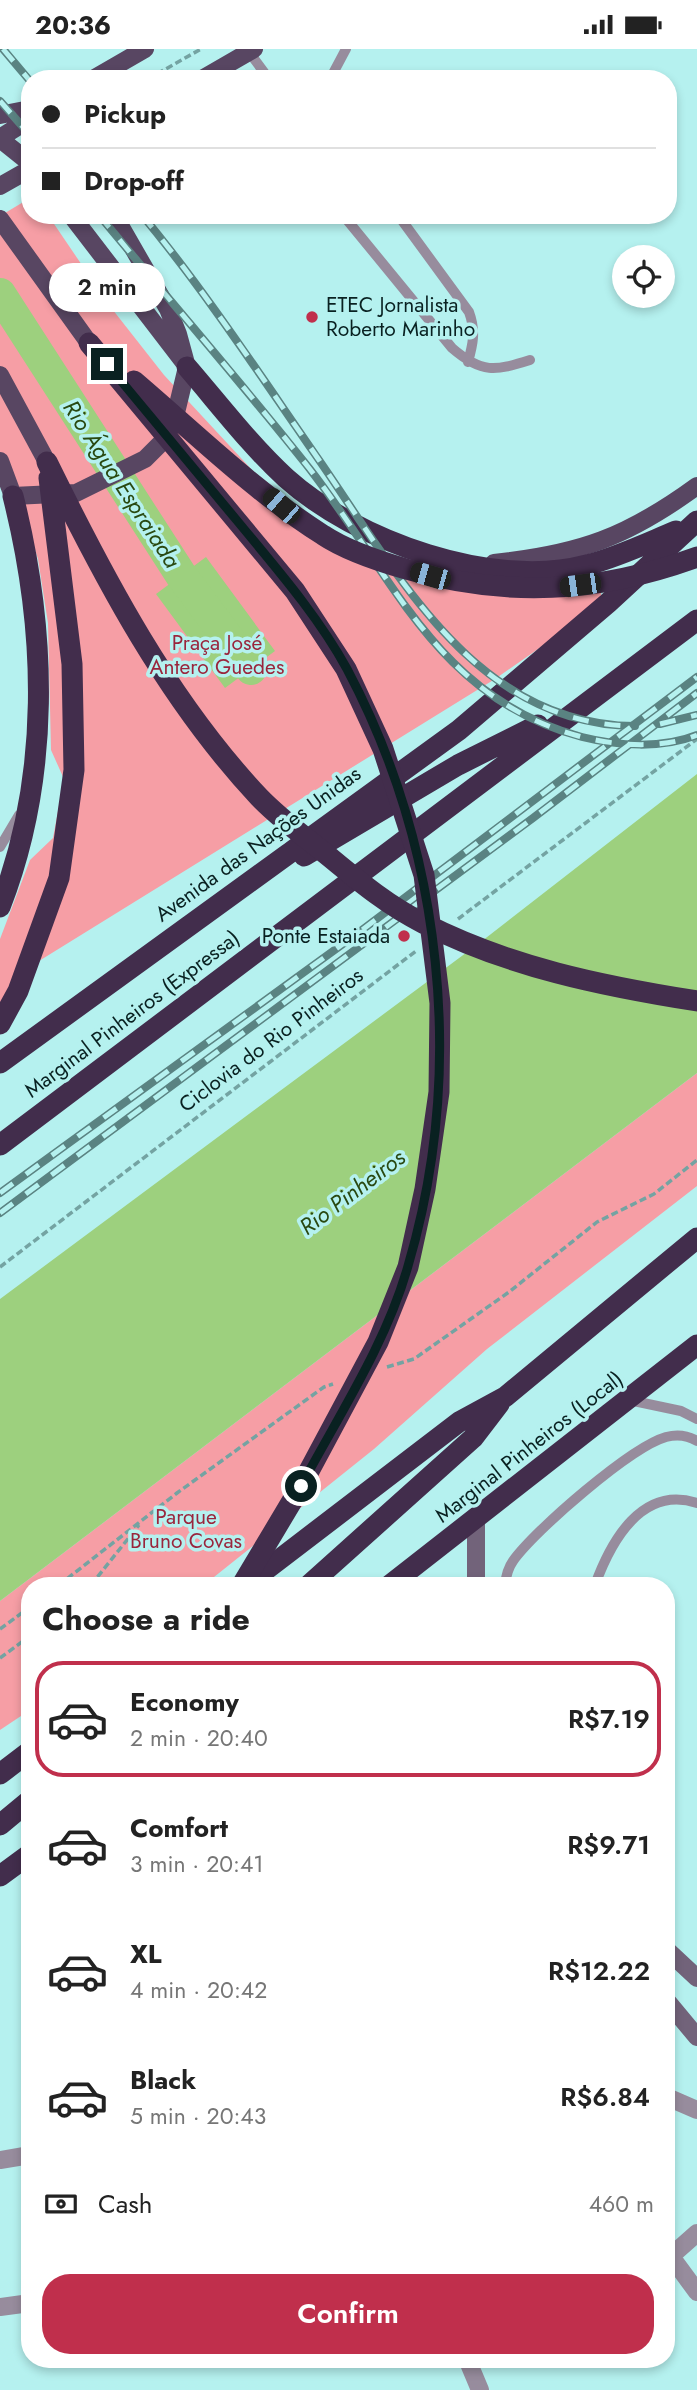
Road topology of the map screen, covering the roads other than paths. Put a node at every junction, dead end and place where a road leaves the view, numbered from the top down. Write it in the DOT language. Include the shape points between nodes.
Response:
graph roads {
  1 [pos="145,49"];
  2 [pos="346,49"];
  3 [pos="251,50"];
  4 [pos="109,70"];
  5 [pos="217,70"];
  6 [pos="264,70"];
  7 [pos="335,70"];
  8 [pos="21,111"];
  9 [pos="0,115"];
  10 [pos="21,125"];
  11 [pos="0,138"];
  12 [pos="21,156"];
  13 [pos="21,174"];
  14 [pos="0,186"];
  15 [pos="0,219"];
  16 [pos="78,224"];
  17 [pos="119,224"];
  18 [pos="350,224"];
  19 [pos="405,224"];
  20 [pos="89,343"];
  21 [pos="530,360"];
  22 [pos="468,362"];
  23 [pos="187,367"];
  24 [pos="0,375"];
  25 [pos="0,461"];
  26 [pos="47,462"];
  27 [pos="697,487"];
  28 [pos="7,498"];
  29 [pos="694,522"];
  30 [pos="697,557"];
  31 [pos="472,565"];
  32 [pos="697,620"];
  33 [pos="575,708"];
  34 [pos="32,793"];
  35 [pos="0,847"];
  36 [pos="214,906"];
  37 [pos="0,907"];
  38 [pos="697,1002"];
  39 [pos="0,1024"];
  40 [pos="0,1063"];
  41 [pos="0,1145"];
  42 [pos="697,1238"];
  43 [pos="697,1253"];
  44 [pos="643,1281"];
  45 [pos="697,1345"];
  46 [pos="505,1397"];
  47 [pos="628,1400"];
  48 [pos="697,1419"];
  49 [pos="697,1441"];
  50 [pos="697,1503"];
  51 [pos="476,1521"];
  52 [pos="249,1577"];
  53 [pos="255,1577"];
  54 [pos="318,1577"];
  55 [pos="401,1577"];
  56 [pos="476,1577"];
  57 [pos="507,1577"];
  58 [pos="599,1577"];
  59 [pos="21,1758"];
  60 [pos="0,1774"];
  61 [pos="21,1808"];
  62 [pos="0,1825"];
  63 [pos="21,1861"];
  64 [pos="0,1876"];
  65 [pos="675,1957"];
  66 [pos="697,1978"];
  67 [pos="675,2011"];
  68 [pos="697,2037"];
  69 [pos="675,2100"];
  70 [pos="697,2110"];
  71 [pos="21,2156"];
  72 [pos="0,2160"];
  73 [pos="697,2233"];
  74 [pos="675,2250"];
  75 [pos="675,2262"];
  76 [pos="697,2293"];
  77 [pos="21,2304"];
  78 [pos="0,2308"];
  79 [pos="471,2368"];
  80 [pos="480,2390"];
  1 -- 4 [label="main road"];
  2 -- 7 [label="lane"];
  3 -- 5 [label="main road"];
  3 -- 6 [label="lane"];
  8 -- 9 [label="main road"];
  10 -- 11 [label="main road"];
  11 -- 12 [label="main road"];
  13 -- 14 [label="main road"];
  15 -- 20 [label="main road"];
  16 -- 23 [label="main road"];
  17 -- 23 [label="main road" via="169,309"];
  18 -- 22 [label="lane"];
  19 -- 22 [label="lane" via="469,313 474,326"];
  20 -- 30 [label="highway, bridge" via="281,506 326,537 381,562 455,583 554,589 643,573"];
  20 -- 52 [label="highway, bridge" via="295,591 346,669 383,749 424,874 440,1003 439,1092 408,1267 378,1342"];
  21 -- 22 [label="lane" via="501,369"];
  23 -- 28 [label="main road" via="174,421 145,459 76,493"];
  23 -- 31 [label="highway" via="267,458 314,501 397,542"];
  24 -- 26 [label="main road"];
  25 -- 28 [label="main road"];
  26 -- 38 [label="highway, bridge" via="102,573 216,745 260,797 374,894 423,923 510,960 596,985"];
  26 -- 39 [label="highway, bridge" via="72,664 74,770 59,878 27,968"];
  27 -- 31 [label="main road" via="652,517 590,546"];
  28 -- 34 [label="highway" via="30,561 36,615 37,736"];
  29 -- 31 [label="highway" via="586,566 548,571"];
  29 -- 36 [label="highway, Avenida das Nações Unidas" via="608,603 459,730"];
  32 -- 33 [label="highway, Marginal Pinheiros (Expressa)"];
  33 -- 36 [label="highway" via="458,765"];
  33 -- 41 [label="highway, Marginal Pinheiros (Expressa)"];
  34 -- 35 [label="lane"];
  34 -- 37 [label="highway" via="24,837"];
  36 -- 40 [label="highway, Avenida das Nações Unidas"];
  42 -- 44 [label="highway"];
  43 -- 44 [label="highway"];
  44 -- 46 [label="highway"];
  45 -- 47 [label="highway, Marginal Pinheiros (Local)"];
  46 -- 53 [label="highway" via="458,1422"];
  46 -- 54 [label="highway" via="473,1438"];
  47 -- 48 [label="lane"];
  47 -- 51 [label="highway, Marginal Pinheiros (Local)"];
  49 -- 57 [label="lane" via="680,1434 653,1442 613,1470 543,1526 512,1561"];
  50 -- 58 [label="lane" via="667,1497 636,1515 614,1543"];
  51 -- 55 [label="highway, Marginal Pinheiros (Local)"];
  51 -- 56 [label="street"];
  59 -- 60 [label="highway"];
  61 -- 62 [label="highway"];
  63 -- 64 [label="highway"];
  65 -- 66 [label="street"];
  67 -- 68 [label="street"];
  69 -- 70 [label="street"];
  71 -- 72 [label="street"];
  73 -- 74 [label="street"];
  75 -- 76 [label="street"];
  77 -- 78 [label="street"];
  79 -- 80 [label="street"];
}
